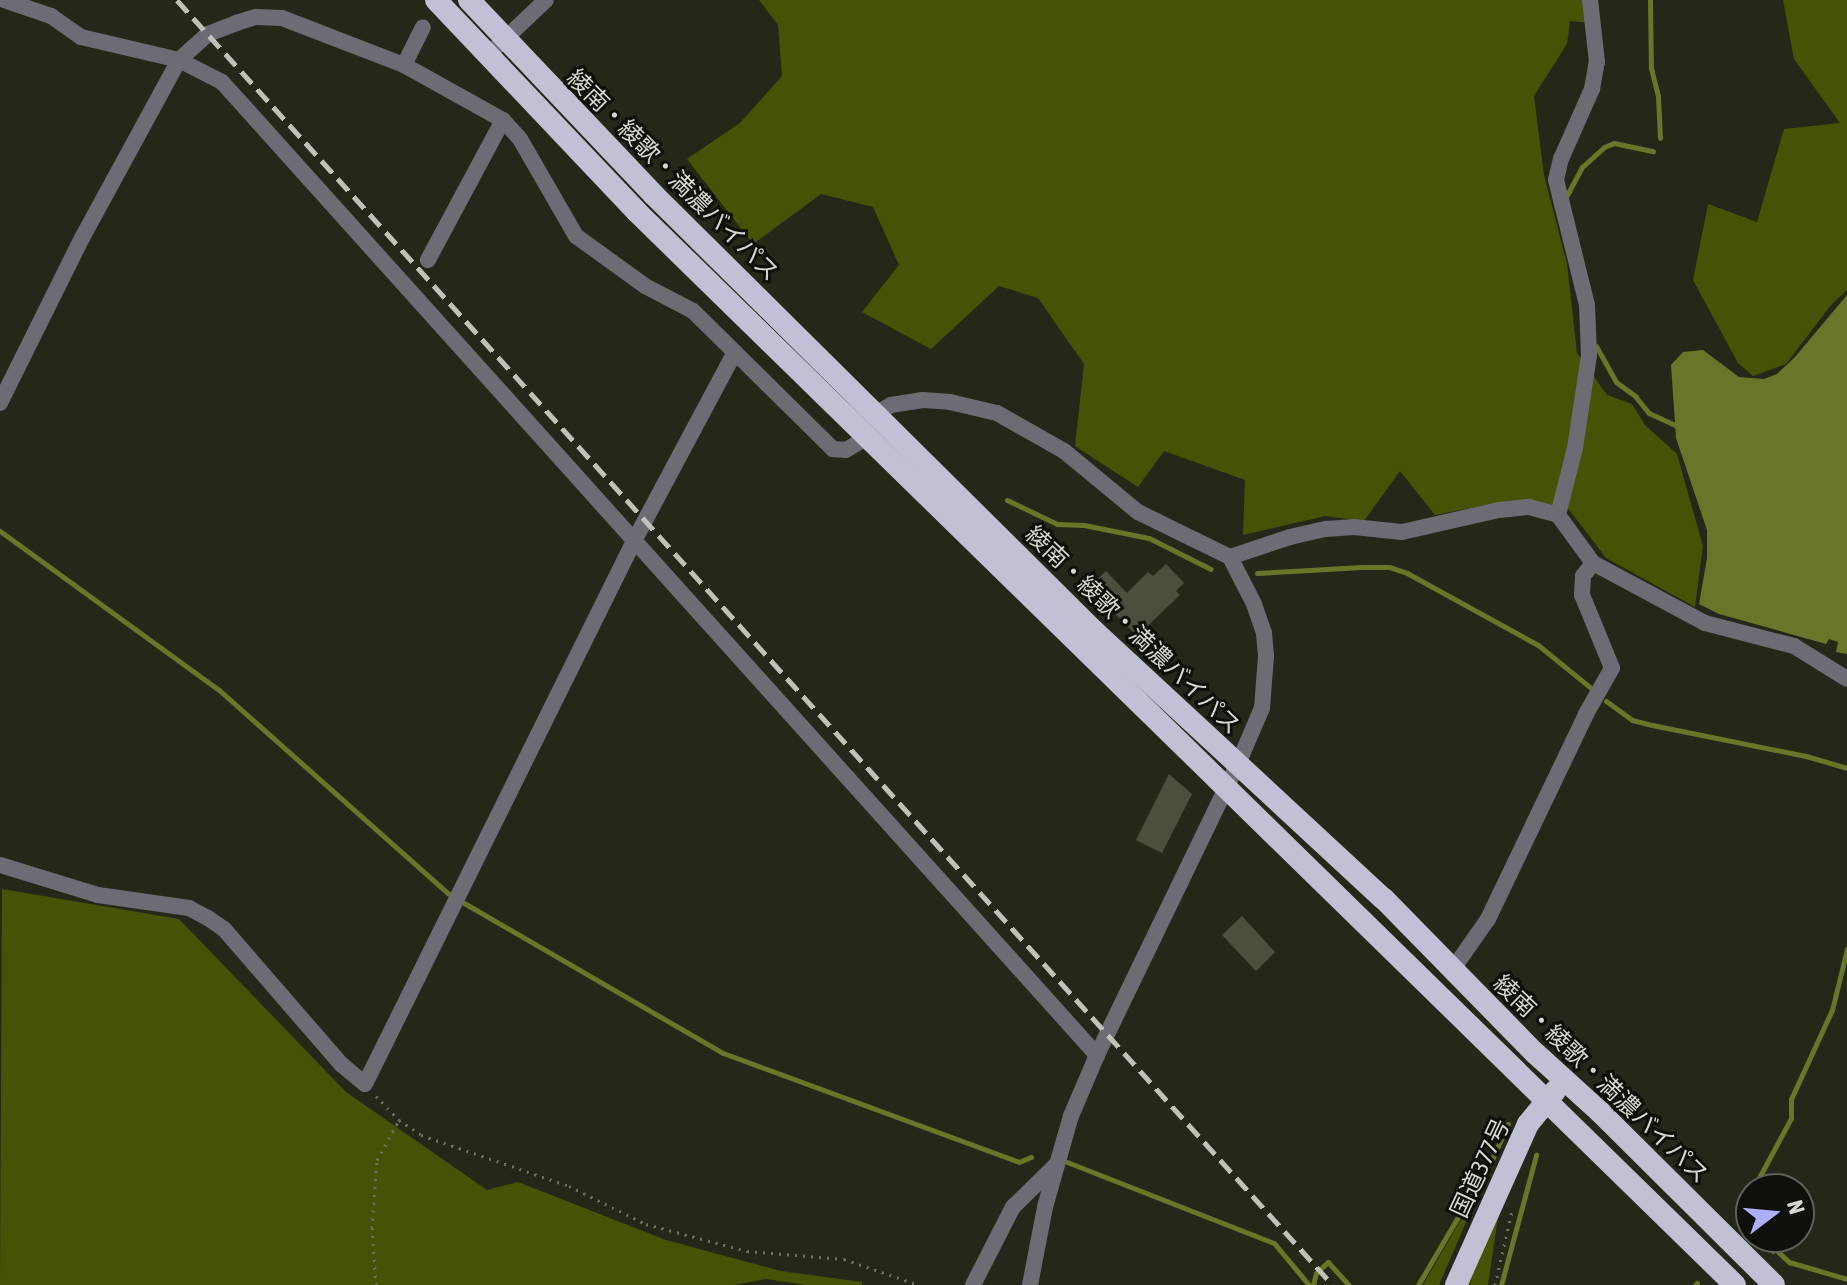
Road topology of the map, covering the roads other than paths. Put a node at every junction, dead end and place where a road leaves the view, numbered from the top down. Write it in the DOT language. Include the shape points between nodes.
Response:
graph roads {
  1 [pos="4,0"];
  2 [pos="266,0"];
  3 [pos="436,0"];
  4 [pos="469,0"];
  5 [pos="546,0"];
  6 [pos="1590,0"];
  7 [pos="270,17"];
  8 [pos="423,27"];
  9 [pos="504,39"];
  10 [pos="487,56"];
  11 [pos="179,60"];
  12 [pos="404,65"];
  13 [pos="503,120"];
  14 [pos="428,260"];
  15 [pos="735,352"];
  16 [pos="0,403"];
  17 [pos="875,414"];
  18 [pos="866,438"];
  19 [pos="1558,515"];
  20 [pos="634,541"];
  21 [pos="1230,557"];
  22 [pos="1593,563"];
  23 [pos="1847,679"];
  24 [pos="1237,766"];
  25 [pos="1227,789"];
  26 [pos="0,865"];
  27 [pos="1453,969"];
  28 [pos="1097,1055"];
  29 [pos="1565,1081"];
  30 [pos="1546,1100"];
  31 [pos="1056,1165"];
  32 [pos="973,1285"];
  33 [pos="1030,1285"];
  34 [pos="1456,1285"];
  35 [pos="1735,1285"];
  36 [pos="1774,1285"];
  1 -- 11 [label="street" via="51,16 81,37"];
  2 -- 7 [label="street"];
  3 -- 10 [label="highway, 綾南・綾歌・満濃バイパス"];
  4 -- 9 [label="highway, 綾南・綾歌・満濃バイパス"];
  5 -- 9 [label="street"];
  6 -- 19 [label="street" via="1597,62 1592,89 1556,180 1587,305 1589,355"];
  7 -- 11 [label="street" via="208,34"];
  7 -- 12 [label="street"];
  8 -- 12 [label="street"];
  9 -- 10 [label="street"];
  9 -- 17 [label="highway, 綾南・綾歌・満濃バイパス"];
  10 -- 18 [label="highway, 綾南・綾歌・満濃バイパス"];
  11 -- 16 [label="street"];
  11 -- 20 [label="street" via="222,82"];
  12 -- 13 [label="street"];
  13 -- 14 [label="street"];
  13 -- 15 [label="street" via="520,139 576,236 645,286 693,311"];
  15 -- 18 [label="street" via="833,449 846,450"];
  15 -- 20 [label="street"];
  17 -- 21 [label="street" via="891,405 923,400 997,413 1064,451 1138,512"];
  17 -- 24 [label="highway, 綾南・綾歌・満濃バイパス"];
  18 -- 25 [label="highway, 綾南・綾歌・満濃バイパス"];
  19 -- 21 [label="street" via="1529,507 1402,532 1326,529"];
  19 -- 22 [label="street"];
  20 -- 26 [label="street" via="365,1084 341,1064 224,929 208,918 189,908 98,895"];
  20 -- 28 [label="street"];
  21 -- 24 [label="street" via="1254,604 1266,656 1262,708"];
  22 -- 23 [label="street" via="1705,623 1794,646"];
  22 -- 27 [label="street" via="1583,576 1582,595 1612,668 1488,919"];
  24 -- 25 [label="street"];
  24 -- 27 [label="highway, 綾南・綾歌・満濃バイパス"];
  25 -- 28 [label="street"];
  25 -- 30 [label="highway, 綾南・綾歌・満濃バイパス"];
  27 -- 29 [label="highway, 綾南・綾歌・満濃バイパス"];
  28 -- 31 [label="street"];
  29 -- 30 [label="highway, 国道377号"];
  29 -- 36 [label="highway, 綾南・綾歌・満濃バイパス"];
  30 -- 34 [label="highway, 国道377号" via="1528,1124"];
  30 -- 35 [label="highway, 綾南・綾歌・満濃バイパス"];
  31 -- 32 [label="street" via="1013,1207"];
  31 -- 33 [label="street"];
}
